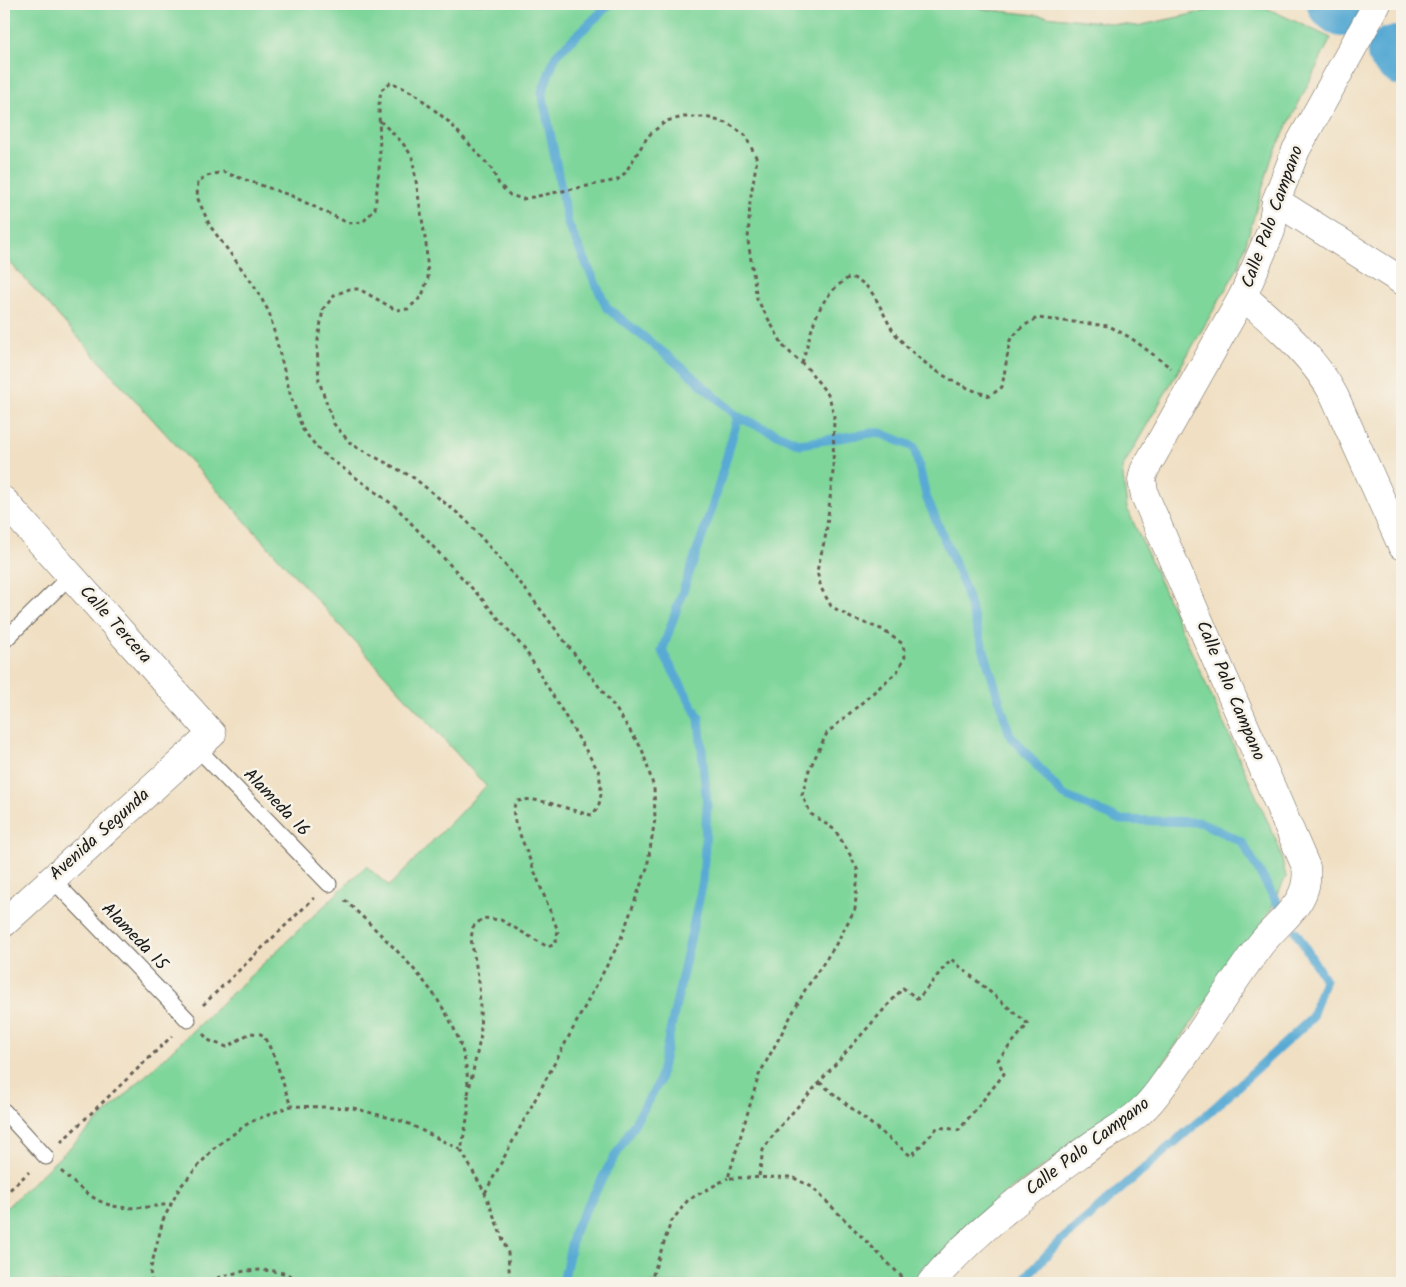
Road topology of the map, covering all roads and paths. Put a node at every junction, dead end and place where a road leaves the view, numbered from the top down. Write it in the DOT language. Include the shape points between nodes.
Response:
graph roads {
  1 [pos="1377,4"];
  2 [pos="380,120"];
  3 [pos="1276,201"];
  4 [pos="1402,281"];
  5 [pos="1244,296"];
  6 [pos="802,363"];
  7 [pos="1194,384"];
  8 [pos="4,501"];
  9 [pos="1402,546"];
  10 [pos="71,575"];
  11 [pos="4,641"];
  12 [pos="197,748"];
  13 [pos="52,879"];
  14 [pos="329,884"];
  15 [pos="4,923"];
  16 [pos="188,1020"];
  17 [pos="819,1082"];
  18 [pos="468,1094"];
  19 [pos="291,1106"];
  20 [pos="4,1111"];
  21 [pos="461,1150"];
  22 [pos="46,1157"];
  23 [pos="758,1176"];
  24 [pos="728,1178"];
  25 [pos="484,1193"];
  26 [pos="4,1195"];
  27 [pos="171,1204"];
  28 [pos="152,1283"];
  29 [pos="202,1283"];
  30 [pos="306,1283"];
  31 [pos="510,1283"];
  32 [pos="650,1283"];
  33 [pos="908,1283"];
  34 [pos="931,1283"];
  1 -- 3 [label="street, Calle Palo Campano" via="1296,150"];
  2 -- 6 [label="path" via="381,90 391,82 415,94 449,122 491,168 499,184 510,195 523,199 617,180 625,173 648,136 666,121 706,117 729,124 744,135 757,159 748,241 758,299 784,347"];
  2 -- 18 [label="path" via="380,159 374,210 363,222 348,223 292,196 223,172 198,181 197,197 210,226 253,284 269,312 303,430 321,452 396,507 501,621 526,651 599,772 600,807 592,815 530,799 516,802 513,810 515,822 558,931 555,944 548,947 501,920 484,918 473,927 471,939 479,982 481,1035"];
  2 -- 25 [label="path" via="412,156 428,278 422,296 408,309 396,310 359,289 348,289 335,295 323,309 317,346 319,381 334,424 351,444 414,478 466,520 490,547 616,709 642,749 654,788 655,819 646,868 620,941"];
  3 -- 4 [label="street"];
  3 -- 5 [label="street, Calle Palo Campano" via="1271,231"];
  5 -- 7 [label="street, Calle Palo Campano"];
  5 -- 9 [label="street" via="1322,372"];
  6 -- 7 [label="path" via="820,304 836,285 850,277 860,279 896,335 931,368 968,390 990,396 1002,387 1010,340 1037,318 1109,326"];
  6 -- 24 [label="path" via="829,396 834,415 827,525 817,571 821,588 832,606 851,618 881,629 902,644 905,657 897,672 827,733 809,770 802,795 811,814 835,830 858,872 855,909 805,990 759,1075"];
  7 -- 34 [label="street, Calle Palo Campano" via="1144,471 1142,487 1306,867 1308,880 1291,912 1261,944 1156,1096 1126,1124 1103,1137 1006,1209 971,1239"];
  8 -- 10 [label="street, Calle Tercera"];
  10 -- 11 [label="lane"];
  10 -- 12 [label="street, Calle Tercera" via="212,734"];
  12 -- 13 [label="street, Avenida Segunda"];
  12 -- 14 [label="lane, Alameda 16"];
  13 -- 15 [label="street, Avenida Segunda"];
  13 -- 16 [label="lane, Alameda 15"];
  14 -- 16 [label="path"];
  14 -- 18 [label="path" via="406,960 443,1007 468,1071"];
  16 -- 19 [label="path" via="219,1046 227,1047 250,1032 261,1034 273,1050"];
  16 -- 22 [label="path"];
  17 -- 17 [label="path" via="903,988 918,998 950,958 1028,1024 998,1060 1004,1074 959,1130 938,1127 911,1156"];
  17 -- 23 [label="path" via="772,1137 764,1150"];
  18 -- 21 [label="path"];
  19 -- 21 [label="path" via="353,1108 405,1122"];
  19 -- 27 [label="path" via="250,1122 214,1148 180,1187"];
  20 -- 22 [label="lane"];
  21 -- 25 [label="path"];
  22 -- 26 [label="path"];
  22 -- 27 [label="path" via="94,1200 120,1208 139,1209"];
  23 -- 24 [label="path"];
  23 -- 33 [label="path" via="792,1177 812,1187"];
  24 -- 32 [label="path" via="688,1200 671,1222"];
  25 -- 31 [label="path" via="508,1253"];
  27 -- 28 [label="path" via="163,1220 150,1271"];
  29 -- 30 [label="path" via="232,1272 269,1269"];
}
